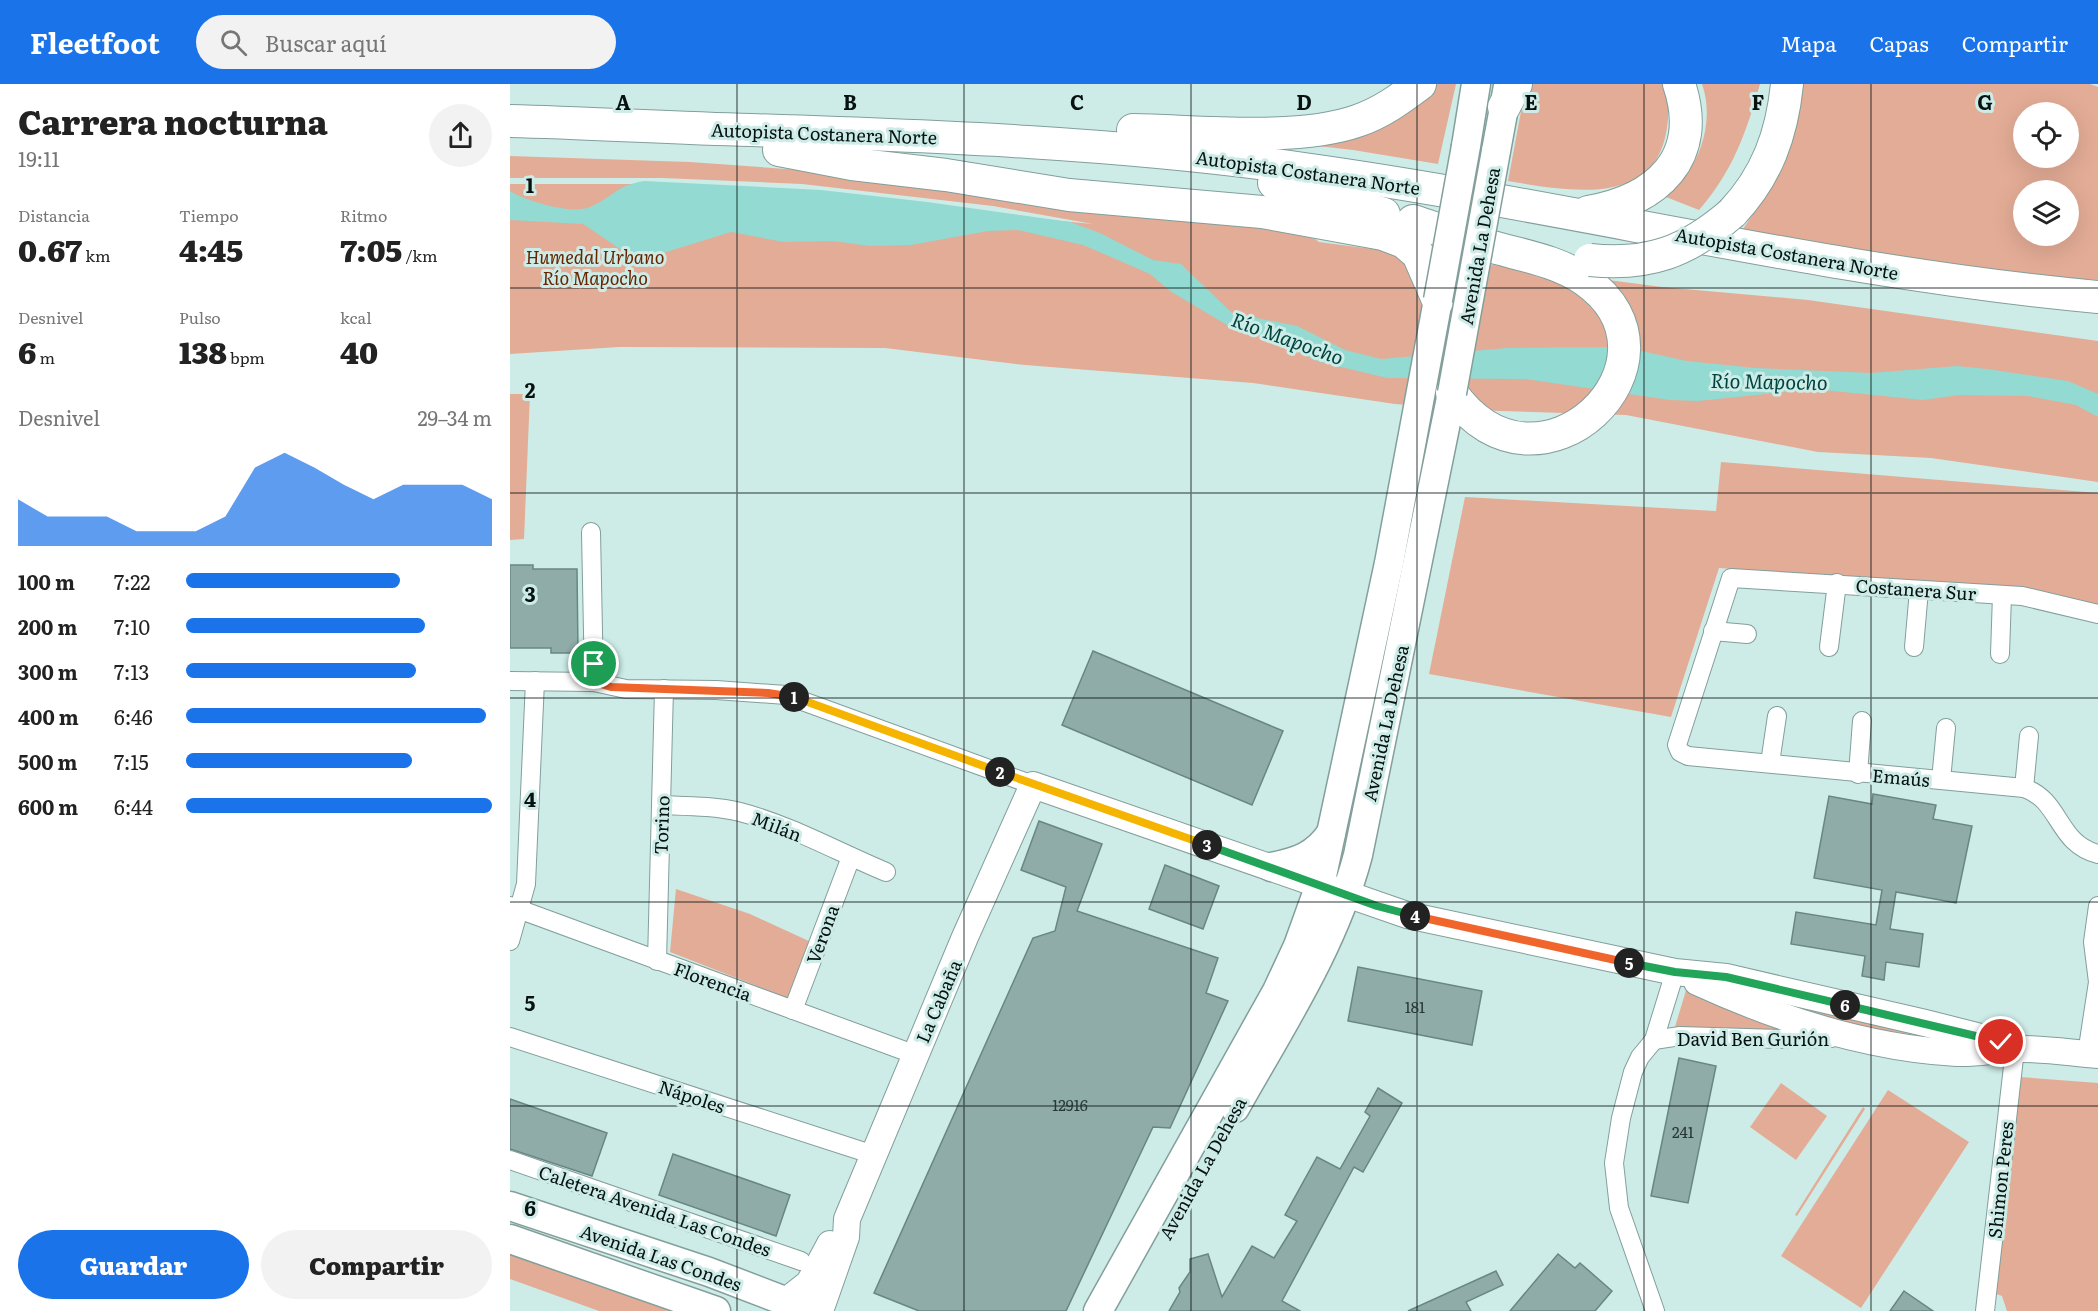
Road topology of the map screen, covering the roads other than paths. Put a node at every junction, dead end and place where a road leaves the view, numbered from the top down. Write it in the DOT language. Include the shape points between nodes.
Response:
graph roads {
  1 [pos="1420,84"];
  2 [pos="1476,84"];
  3 [pos="1679,84"];
  4 [pos="1787,84"];
  5 [pos="1509,92"];
  6 [pos="510,121"];
  7 [pos="910,135"];
  8 [pos="510,140"];
  9 [pos="779,150"];
  10 [pos="1274,183"];
  11 [pos="1572,214"];
  12 [pos="1587,270"];
  13 [pos="2098,297"];
  14 [pos="1438,300"];
  15 [pos="2098,316"];
  16 [pos="1452,393"];
  17 [pos="591,532"];
  18 [pos="1837,583"];
  19 [pos="1918,590"];
  20 [pos="2002,595"];
  21 [pos="2098,614"];
  22 [pos="1713,632"];
  23 [pos="1747,634"];
  24 [pos="1829,647"];
  25 [pos="1914,647"];
  26 [pos="2000,654"];
  27 [pos="510,681"];
  28 [pos="535,681"];
  29 [pos="594,682"];
  30 [pos="664,689"];
  31 [pos="1777,716"];
  32 [pos="1862,721"];
  33 [pos="1946,728"];
  34 [pos="2029,736"];
  35 [pos="1770,763"];
  36 [pos="1858,774"];
  37 [pos="1941,780"];
  38 [pos="1033,785"];
  39 [pos="2024,788"];
  40 [pos="662,805"];
  41 [pos="1331,833"];
  42 [pos="2098,854"];
  43 [pos="850,857"];
  44 [pos="1271,867"];
  45 [pos="886,872"];
  46 [pos="1320,885"];
  47 [pos="1347,895"];
  48 [pos="2098,906"];
  49 [pos="515,908"];
  50 [pos="2096,930"];
  51 [pos="510,941"];
  52 [pos="657,961"];
  53 [pos="2097,966"];
  54 [pos="1675,972"];
  55 [pos="793,1011"];
  56 [pos="1925,1023"];
  57 [pos="510,1037"];
  58 [pos="1852,1037"];
  59 [pos="1654,1040"];
  60 [pos="1908,1047"];
  61 [pos="2014,1049"];
  62 [pos="2093,1054"];
  63 [pos="916,1055"];
  64 [pos="874,1155"];
  65 [pos="510,1160"];
  66 [pos="510,1206"];
  67 [pos="847,1219"];
  68 [pos="510,1239"];
  69 [pos="801,1261"];
  70 [pos="799,1306"];
  71 [pos="716,1311"];
  72 [pos="820,1311"];
  73 [pos="1098,1311"];
  74 [pos="1121,1311"];
  75 [pos="1655,1311"];
  76 [pos="1985,1311"];
  1 -- 7 [label="highway" via="1371,116 1301,131 1053,130"];
  2 -- 14 [label="main road, Avenida La Dehesa, bridge"];
  3 -- 11 [label="highway" via="1686,131 1679,156 1667,174 1631,201"];
  4 -- 12 [label="highway, bridge" via="1782,122 1772,154 1754,187 1732,213 1697,240 1662,256"];
  5 -- 16 [label="main road, Avenida La Dehesa, bridge"];
  6 -- 7 [label="highway, Autopista Costanera Norte"];
  7 -- 11 [label="highway, Autopista Costanera Norte" via="1212,157"];
  8 -- 9 [label="highway, Autopista Costanera Norte"];
  9 -- 10 [label="highway, Autopista Costanera Norte" via="1026,160"];
  9 -- 14 [label="highway" via="1069,195 1225,208 1383,234 1404,242 1423,261"];
  10 -- 12 [label="highway"];
  10 -- 15 [label="highway, Autopista Costanera Norte" via="1904,293"];
  11 -- 13 [label="highway, Autopista Costanera Norte" via="1957,283"];
  12 -- 16 [label="highway" via="1617,321 1623,346 1620,371 1609,396 1595,412 1567,432 1531,438 1503,432 1474,417"];
  14 -- 41 [label="main road, Avenida La Dehesa"];
  16 -- 47 [label="main road, Avenida La Dehesa"];
  17 -- 29 [label="street"];
  18 -- 19 [label="street, Costanera Sur"];
  18 -- 22 [label="street, Costanera Sur" via="1731,578"];
  18 -- 24 [label="street"];
  19 -- 20 [label="street, Costanera Sur"];
  19 -- 25 [label="street"];
  20 -- 21 [label="street, Costanera Sur"];
  20 -- 26 [label="street"];
  22 -- 23 [label="street"];
  22 -- 35 [label="street, Emaús" via="1678,738 1678,750 1688,756"];
  27 -- 28 [label="street"];
  28 -- 29 [label="street"];
  28 -- 49 [label="street" via="526,884"];
  29 -- 30 [label="street" via="626,689"];
  30 -- 38 [label="street" via="786,695"];
  30 -- 40 [label="street, Torino"];
  31 -- 35 [label="street"];
  32 -- 36 [label="street"];
  33 -- 37 [label="street"];
  34 -- 39 [label="street"];
  35 -- 36 [label="street, Emaús"];
  36 -- 37 [label="street, Emaús"];
  37 -- 39 [label="street, Emaús"];
  38 -- 44 [label="street"];
  38 -- 63 [label="street, La Cabaña"];
  39 -- 42 [label="street, Emaús" via="2045,800 2076,845"];
  40 -- 43 [label="street, Milán" via="741,812"];
  40 -- 52 [label="street, Torino"];
  41 -- 44 [label="main road" via="1312,854"];
  41 -- 46 [label="main road, Avenida La Dehesa"];
  43 -- 45 [label="street, Milán"];
  43 -- 55 [label="street, Verona"];
  44 -- 46 [label="street"];
  46 -- 47 [label="street"];
  46 -- 73 [label="main road, Avenida La Dehesa" via="1281,982"];
  47 -- 54 [label="street" via="1407,915"];
  47 -- 74 [label="main road, Avenida La Dehesa" via="1323,948"];
  48 -- 50 [label="street"];
  49 -- 51 [label="street"];
  49 -- 52 [label="street, Florencia"];
  50 -- 53 [label="street"];
  52 -- 55 [label="street, Florencia"];
  53 -- 62 [label="street"];
  54 -- 56 [label="street" via="1726,977"];
  54 -- 58 [label="street" via="1722,993"];
  54 -- 59 [label="street, David Ben Gurión"];
  55 -- 63 [label="street, Florencia"];
  56 -- 60 [label="street" via="1929,1037"];
  56 -- 61 [label="street"];
  57 -- 64 [label="street, Nápoles"];
  58 -- 59 [label="street, David Ben Gurión" via="1680,1036"];
  58 -- 60 [label="street"];
  59 -- 75 [label="street, David Ben Gurión" via="1633,1072 1614,1163 1619,1208"];
  60 -- 61 [label="street" via="1983,1054"];
  61 -- 62 [label="street"];
  61 -- 76 [label="street, Shimon Peres"];
  63 -- 64 [label="street, La Cabaña"];
  64 -- 67 [label="street, La Cabaña"];
  65 -- 69 [label="street, Caletera Avenida Las Condes"];
  66 -- 70 [label="main road, Avenida Las Condes"];
  67 -- 70 [label="street, La Cabaña" via="835,1232"];
  67 -- 72 [label="street, La Cabaña" via="846,1237"];
  68 -- 71 [label="main road, Avenida Las Condes"];
}
